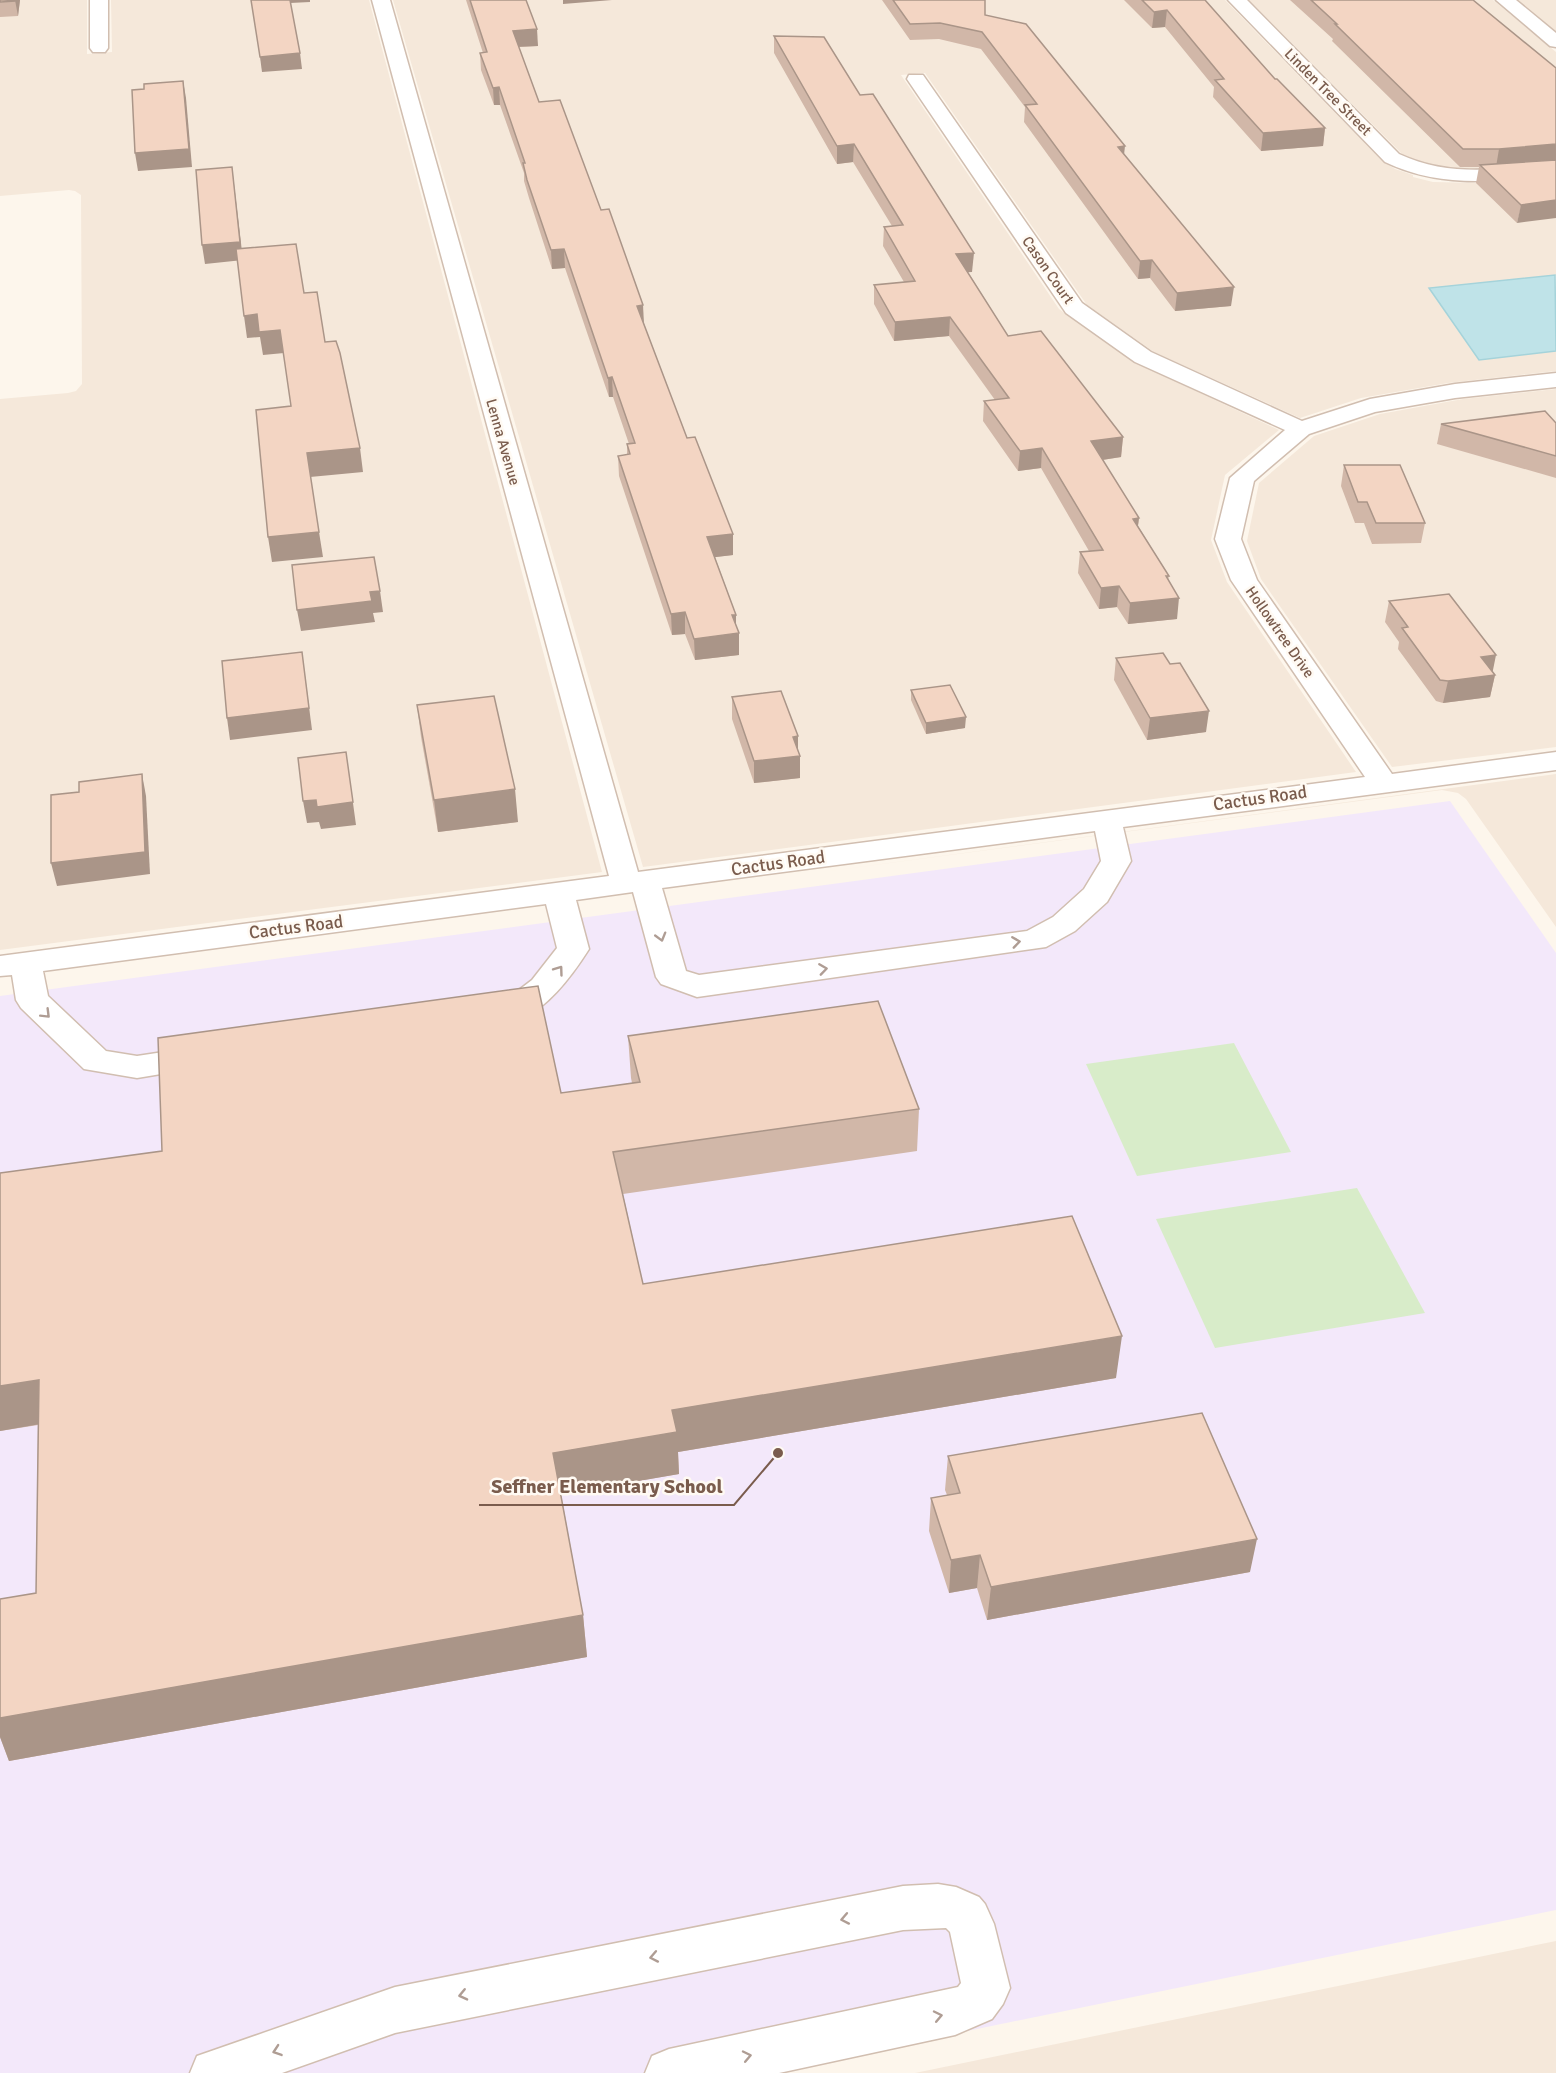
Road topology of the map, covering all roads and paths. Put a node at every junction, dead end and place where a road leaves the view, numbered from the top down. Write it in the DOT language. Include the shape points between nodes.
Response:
graph roads {
  1 [pos="99,0"];
  2 [pos="381,0"];
  3 [pos="1237,0"];
  4 [pos="1505,0"];
  5 [pos="1556,42"];
  6 [pos="99,48"];
  7 [pos="916,79"];
  8 [pos="1556,169"];
  9 [pos="1556,380"];
  10 [pos="1301,429"];
  11 [pos="1556,760"];
  12 [pos="1383,782"];
  13 [pos="1104,819"];
  14 [pos="636,882"];
  15 [pos="560,892"];
  16 [pos="13,964"];
  17 [pos="474,1018"];
  18 [pos="230,1054"];
  19 [pos="214,2073"];
  20 [pos="669,2073"];
  1 -- 6 [label="street"];
  2 -- 14 [label="street, Lenna Avenue"];
  3 -- 8 [label="street, Linden Tree Street" via="1392,158 1406,166 1427,173 1472,177"];
  4 -- 5 [label="street"];
  7 -- 10 [label="street, Cason Court" via="1074,308 1143,357"];
  9 -- 10 [label="street, Hollowtree Drive" via="1455,391 1370,406"];
  10 -- 12 [label="street, Hollowtree Drive" via="1242,478 1228,539 1244,580"];
  11 -- 12 [label="street, Cactus Road"];
  12 -- 13 [label="street, Cactus Road"];
  13 -- 14 [label="street, Cactus Road"];
  14 -- 13 [label="street, Lenna Avenue, one-way" via="672,977 697,986 720,983 1035,940 1064,924 1096,895 1116,861"];
  14 -- 15 [label="street, Cactus Road"];
  15 -- 16 [label="street, Cactus Road"];
  17 -- 15 [label="street, one-way" via="498,1015 526,1003 554,977 573,949"];
  16 -- 18 [label="street, one-way" via="32,1000 96,1061 137,1067"];
  20 -- 19 [label="street, one-way" via="955,2012 975,2003 986,1988 969,1919 953,1907 903,1908 494,1988 395,2010"];
}
